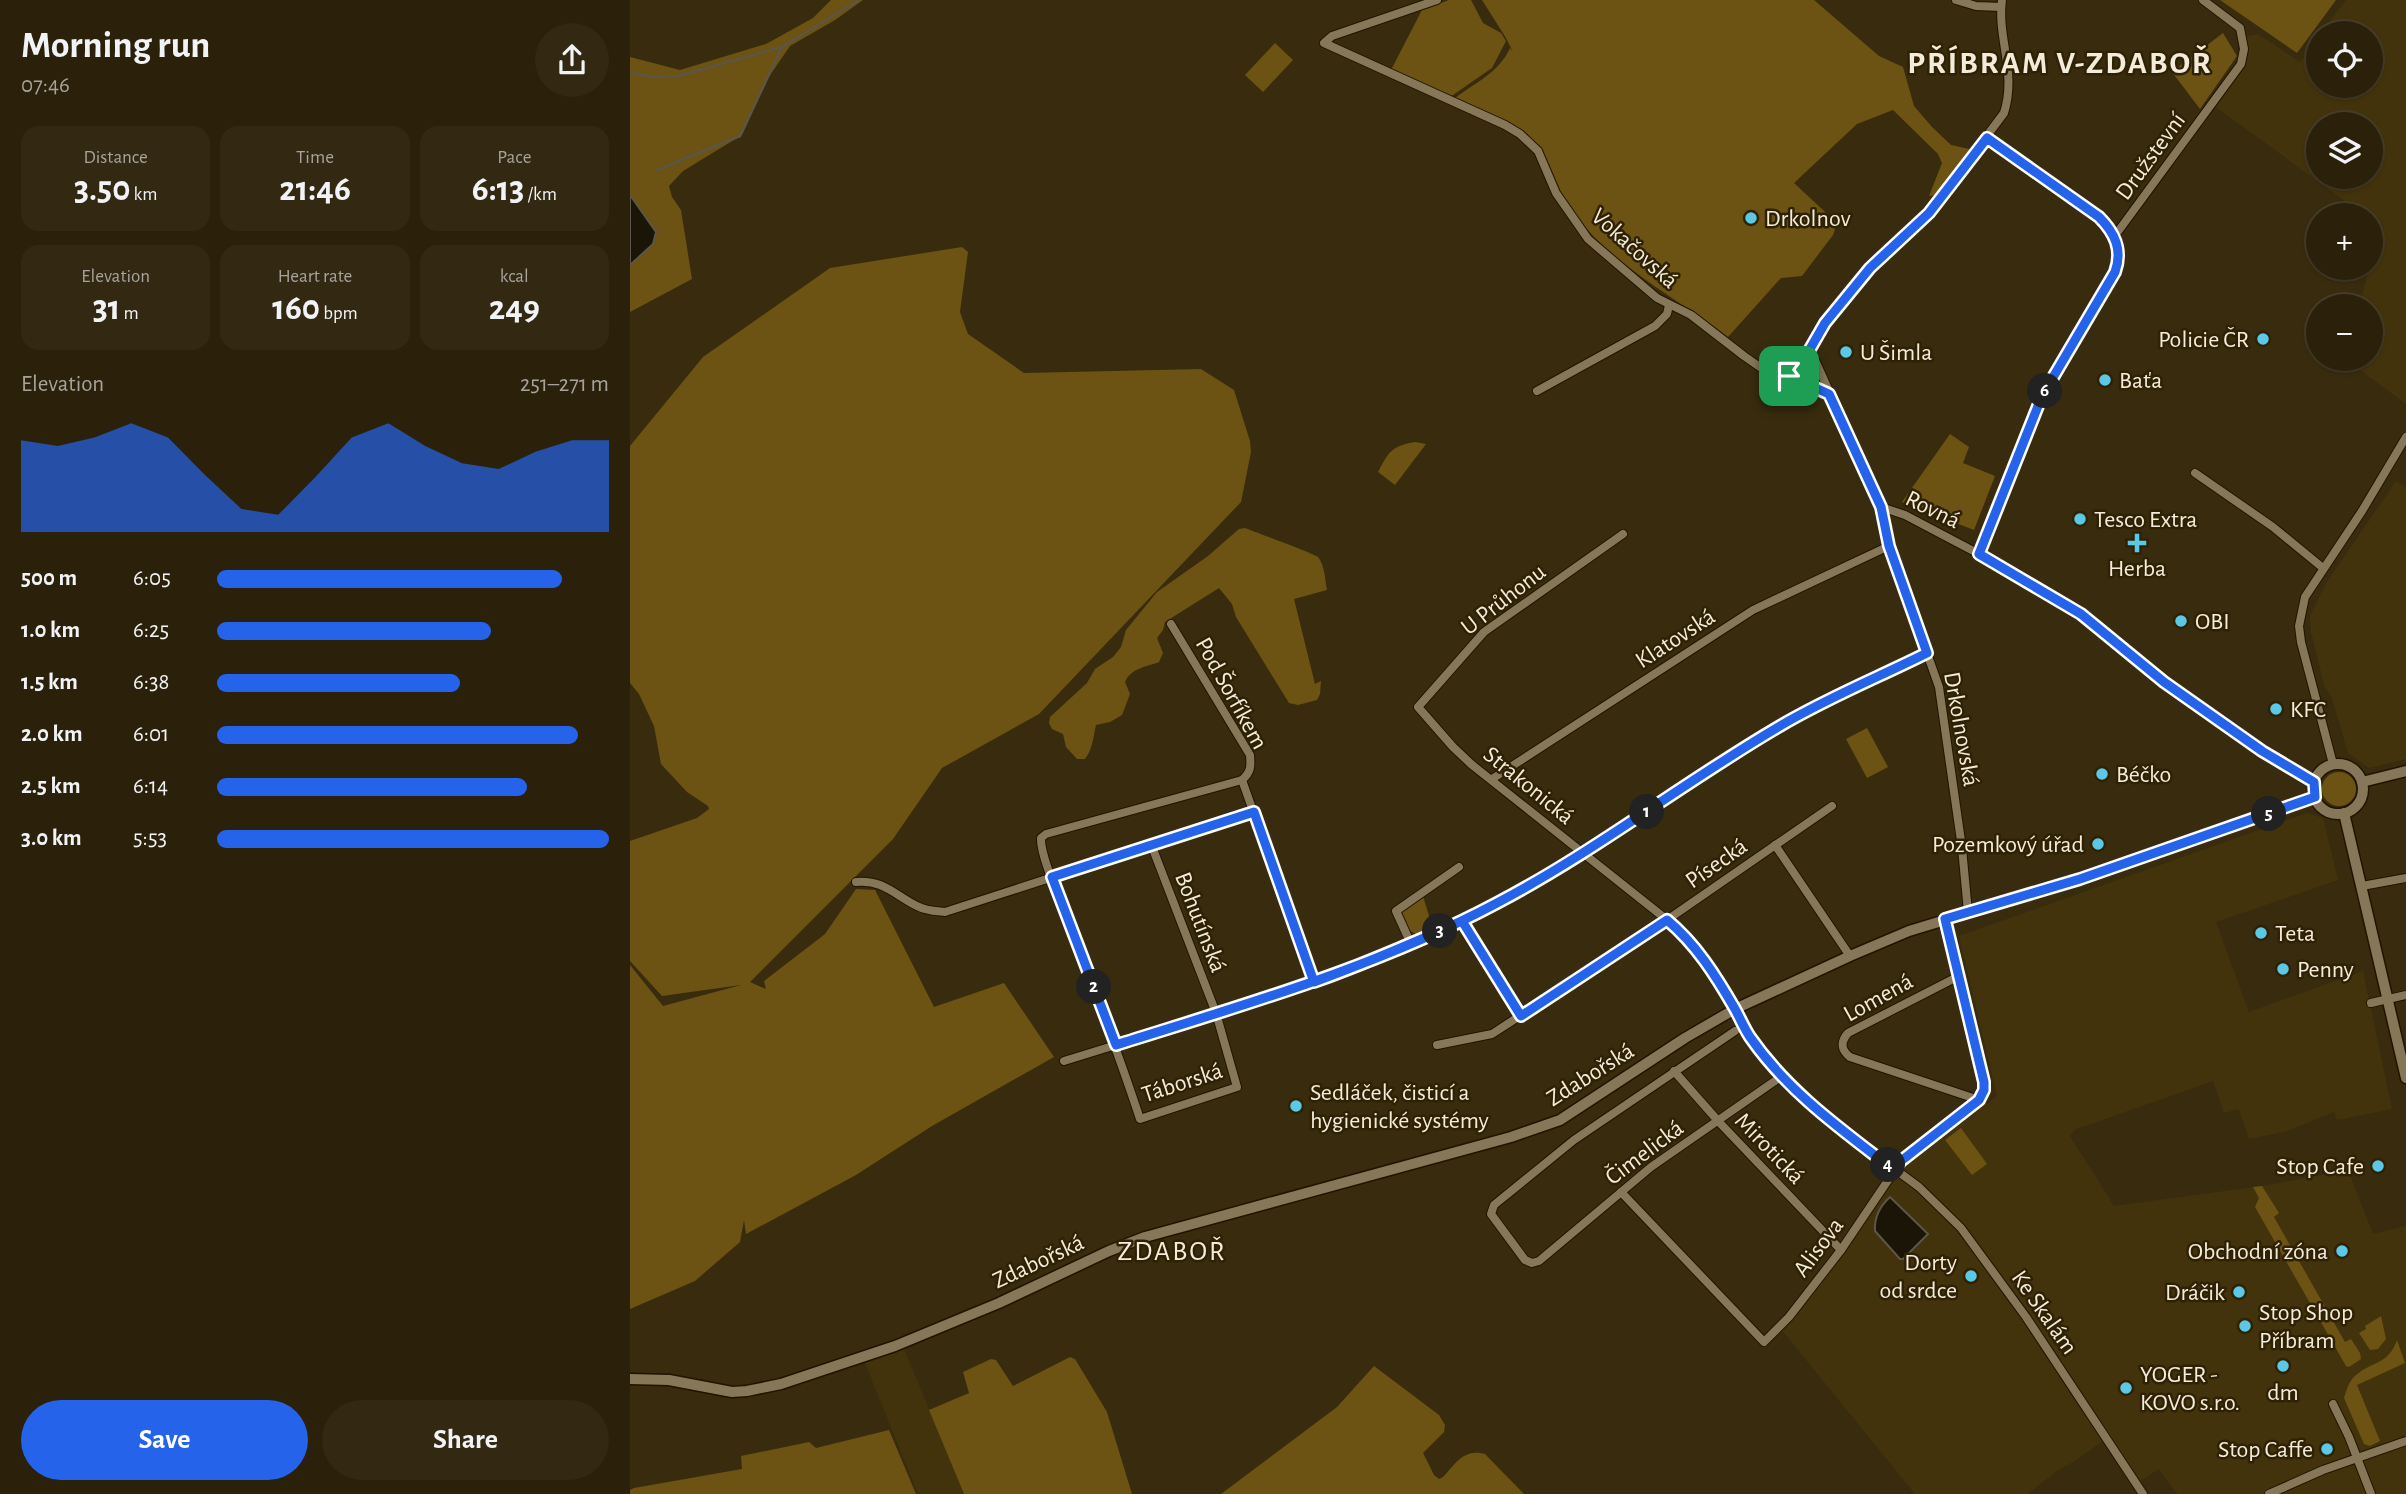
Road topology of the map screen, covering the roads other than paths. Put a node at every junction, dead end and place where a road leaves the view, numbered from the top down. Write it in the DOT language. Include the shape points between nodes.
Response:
graph roads {
  1 [pos="1437,0"];
  2 [pos="1956,0"];
  3 [pos="2203,0"];
  4 [pos="2001,3"];
  5 [pos="1987,138"];
  6 [pos="2114,237"];
  7 [pos="1669,305"];
  8 [pos="1810,349"];
  9 [pos="1786,379"];
  10 [pos="1536,391"];
  11 [pos="1829,394"];
  12 [pos="2406,437"];
  13 [pos="2195,473"];
  14 [pos="1881,507"];
  15 [pos="1622,534"];
  16 [pos="1889,546"];
  17 [pos="1979,554"];
  18 [pos="2323,568"];
  19 [pos="1171,624"];
  20 [pos="1927,653"];
  21 [pos="1418,707"];
  22 [pos="2333,764"];
  23 [pos="2406,771"];
  24 [pos="1493,779"];
  25 [pos="1242,780"];
  26 [pos="2314,782"];
  27 [pos="2362,782"];
  28 [pos="2315,797"];
  29 [pos="1832,806"];
  30 [pos="1254,812"];
  31 [pos="2344,813"];
  32 [pos="1151,844"];
  33 [pos="1775,845"];
  34 [pos="1582,854"];
  35 [pos="1459,867"];
  36 [pos="1052,877"];
  37 [pos="2406,878"];
  38 [pos="856,882"];
  39 [pos="2362,886"];
  40 [pos="1968,912"];
  41 [pos="1945,919"];
  42 [pos="1667,920"];
  43 [pos="1462,921"];
  44 [pos="1411,944"];
  45 [pos="1850,956"];
  46 [pos="1959,976"];
  47 [pos="1314,982"];
  48 [pos="2406,995"];
  49 [pos="2388,999"];
  50 [pos="2371,1003"];
  51 [pos="1735,1009"];
  52 [pos="1216,1013"];
  53 [pos="1521,1016"];
  54 [pos="1735,1031"];
  55 [pos="1116,1045"];
  56 [pos="1437,1045"];
  57 [pos="1065,1061"];
  58 [pos="1674,1071"];
  59 [pos="1782,1076"];
  60 [pos="2406,1078"];
  61 [pos="1979,1100"];
  62 [pos="1718,1122"];
  63 [pos="1894,1170"];
  64 [pos="1621,1192"];
  65 [pos="1841,1250"];
  66 [pos="1532,1263"];
  67 [pos="630,1379"];
  68 [pos="2333,1404"];
  69 [pos="2406,1441"];
  70 [pos="2358,1458"];
  71 [pos="2143,1494"];
  72 [pos="2269,1494"];
  73 [pos="2371,1494"];
  1 -- 7 [label="street, Vokačovská" via="1332,36 1324,43 1505,125 1531,143 1556,193 1588,239"];
  2 -- 4 [label="street" via="1976,6"];
  3 -- 6 [label="street, Družstevní" via="2240,28 2245,50 2241,64"];
  4 -- 5 [label="street" via="2009,90 2004,113"];
  5 -- 6 [label="street" via="2099,217"];
  5 -- 8 [label="street" via="1929,213 1870,268 1829,317"];
  6 -- 17 [label="street" via="2119,250 2115,272 2042,396"];
  7 -- 9 [label="street, Vokačovská"];
  7 -- 10 [label="street" via="1655,326"];
  8 -- 9 [label="street"];
  8 -- 11 [label="street, Drkolnovská"];
  9 -- 11 [label="street, Vokačovská"];
  11 -- 14 [label="street, Drkolnovská"];
  12 -- 18 [label="street"];
  13 -- 18 [label="street"];
  14 -- 16 [label="street, Drkolnovská"];
  14 -- 17 [label="street, Rovná" via="1905,514"];
  15 -- 21 [label="street, U Průhonu" via="1484,632"];
  16 -- 20 [label="street, Drkolnovská"];
  16 -- 24 [label="street, Klatovská" via="1754,610"];
  17 -- 26 [label="street, Rovná" via="2081,614 2164,682"];
  18 -- 22 [label="street" via="2305,597 2299,626"];
  19 -- 25 [label="street, Pod Šorfíkem" via="1250,755 1251,766"];
  20 -- 34 [label="street" via="1781,725"];
  20 -- 40 [label="street, Drkolnovská" via="1939,687"];
  21 -- 24 [label="street, Strakonická" via="1453,747"];
  22 -- 26 [label="street"];
  22 -- 27 [label="street" via="2349,766"];
  23 -- 27 [label="street"];
  24 -- 34 [label="street, Strakonická"];
  25 -- 30 [label="street"];
  25 -- 36 [label="street" via="1046,834 1041,845"];
  26 -- 28 [label="street"];
  27 -- 31 [label="street" via="2359,804"];
  28 -- 31 [label="street" via="2328,812"];
  28 -- 40 [label="street, Zdabořská" via="2080,879"];
  29 -- 33 [label="street, Písecká"];
  30 -- 32 [label="street"];
  30 -- 47 [label="street"];
  31 -- 39 [label="street"];
  32 -- 36 [label="street"];
  32 -- 52 [label="street, Bohutínská"];
  33 -- 42 [label="street, Písecká"];
  33 -- 45 [label="street"];
  34 -- 42 [label="street, Strakonická"];
  34 -- 43 [label="street"];
  35 -- 44 [label="street" via="1396,911"];
  36 -- 38 [label="street" via="945,912 916,906 887,886"];
  36 -- 55 [label="street"];
  37 -- 39 [label="street"];
  39 -- 49 [label="street"];
  40 -- 41 [label="street, Zdabořská"];
  41 -- 45 [label="street, Zdabořská"];
  41 -- 46 [label="street"];
  42 -- 51 [label="street, Strakonická" via="1698,951"];
  42 -- 53 [label="street, Písecká"];
  43 -- 44 [label="street"];
  43 -- 53 [label="street"];
  44 -- 47 [label="street"];
  45 -- 51 [label="street, Zdabořská"];
  46 -- 61 [label="street" via="1984,1082"];
  46 -- 61 [label="street, Lomená" via="1848,1033 1842,1045 1850,1057"];
  47 -- 52 [label="street"];
  48 -- 49 [label="street"];
  49 -- 50 [label="street"];
  49 -- 60 [label="street"];
  51 -- 59 [label="street, Strakonická" via="1751,1038"];
  51 -- 67 [label="street, Zdabořská" via="1560,1120 1145,1237 999,1303 847,1363 747,1391 656,1378"];
  52 -- 55 [label="street"];
  52 -- 55 [label="street, Táborská" via="1237,1087 1140,1119"];
  53 -- 56 [label="street, Písecká" via="1492,1034"];
  54 -- 58 [label="street, Zdabořská"];
  55 -- 57 [label="street"];
  58 -- 62 [label="street, Mirotická"];
  58 -- 66 [label="street, Zdabořská" via="1574,1140 1494,1205 1491,1214"];
  59 -- 62 [label="street, Čimelická"];
  59 -- 63 [label="street, Ke Skalám" via="1825,1117"];
  61 -- 63 [label="street, Alisova"];
  62 -- 64 [label="street, Čimelická"];
  62 -- 65 [label="street, Mirotická"];
  63 -- 65 [label="street, Alisova"];
  63 -- 71 [label="street, Ke Skalám" via="1939,1204 1965,1234"];
  64 -- 65 [label="street, Alisova" via="1764,1342"];
  64 -- 66 [label="street, Čimelická"];
  68 -- 70 [label="street"];
  69 -- 70 [label="street"];
  70 -- 72 [label="street"];
  70 -- 73 [label="street"];
}
